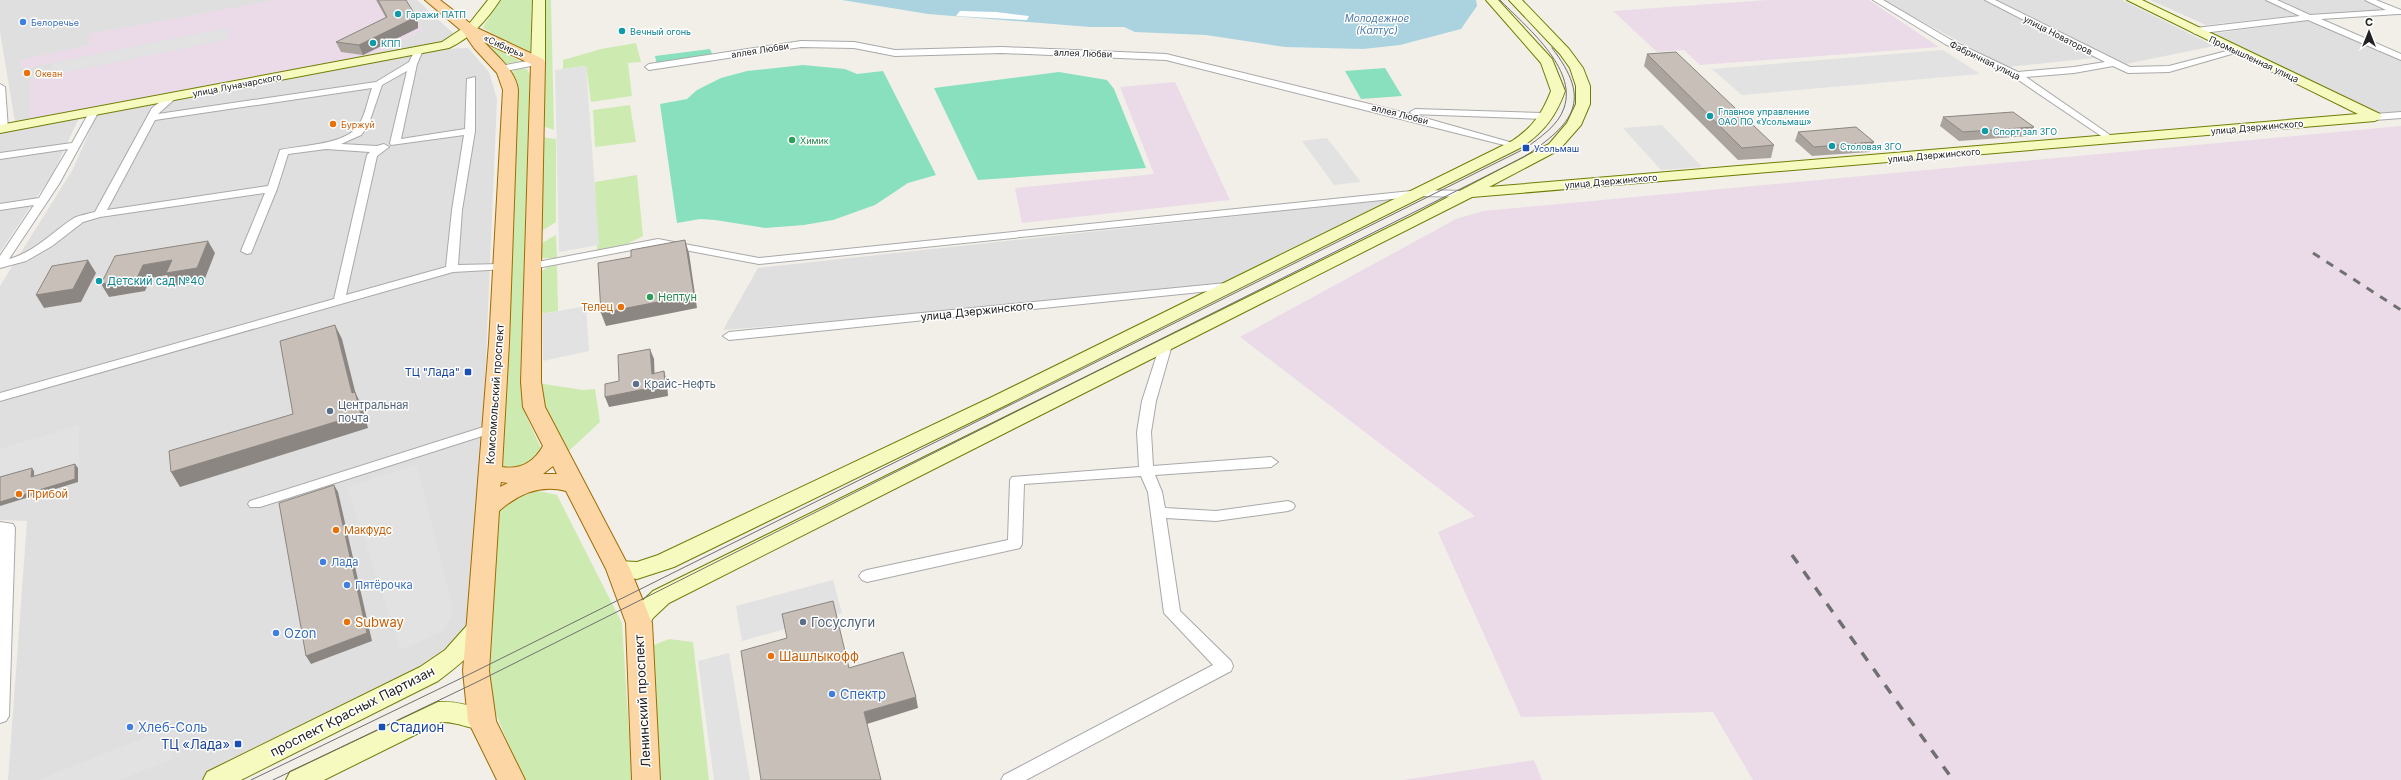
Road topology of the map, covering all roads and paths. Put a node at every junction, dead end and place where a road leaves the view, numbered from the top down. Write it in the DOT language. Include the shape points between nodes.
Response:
graph roads {
  1 [pos="432,0"];
  2 [pos="494,0"];
  3 [pos="539,0"];
  4 [pos="1492,0"];
  5 [pos="1515,0"];
  6 [pos="1877,0"];
  7 [pos="1989,0"];
  8 [pos="2133,0"];
  9 [pos="2270,0"];
  10 [pos="2369,0"];
  11 [pos="2311,17"];
  12 [pos="470,30"];
  13 [pos="2195,31"];
  14 [pos="476,44"];
  15 [pos="445,45"];
  16 [pos="419,50"];
  17 [pos="2238,51"];
  18 [pos="2401,57"];
  19 [pos="538,62"];
  20 [pos="2113,63"];
  21 [pos="413,64"];
  22 [pos="649,67"];
  23 [pos="500,69"];
  24 [pos="2017,75"];
  25 [pos="472,79"];
  26 [pos="378,84"];
  27 [pos="0,86"];
  28 [pos="172,97"];
  29 [pos="94,111"];
  30 [pos="1389,111"];
  31 [pos="2401,115"];
  32 [pos="1543,116"];
  33 [pos="2375,117"];
  34 [pos="152,118"];
  35 [pos="2,129"];
  36 [pos="470,131"];
  37 [pos="2110,139"];
  38 [pos="395,143"];
  39 [pos="1508,143"];
  40 [pos="76,145"];
  41 [pos="326,146"];
  42 [pos="378,149"];
  43 [pos="0,156"];
  44 [pos="272,189"];
  45 [pos="1422,193"];
  46 [pos="1467,194"];
  47 [pos="43,200"];
  48 [pos="0,207"];
  49 [pos="99,214"];
  50 [pos="248,251"];
  51 [pos="0,265"];
  52 [pos="532,266"];
  53 [pos="502,267"];
  54 [pos="452,269"];
  55 [pos="1226,287"];
  56 [pos="339,302"];
  57 [pos="729,336"];
  58 [pos="1166,345"];
  59 [pos="0,397"];
  60 [pos="493,428"];
  61 [pos="553,448"];
  62 [pos="1271,462"];
  63 [pos="489,471"];
  64 [pos="1146,471"];
  65 [pos="573,485"];
  66 [pos="255,504"];
  67 [pos="1288,506"];
  68 [pos="488,508"];
  69 [pos="1157,513"];
  70 [pos="0,527"];
  71 [pos="618,569"];
  72 [pos="867,576"];
  73 [pos="639,622"];
  74 [pos="478,628"];
  75 [pos="0,716"];
  76 [pos="482,721"];
  77 [pos="216,780"];
  78 [pos="299,780"];
  79 [pos="511,780"];
  80 [pos="646,780"];
  81 [pos="1010,780"];
  1 -- 12 [label="main road, «Сибирь»"];
  2 -- 12 [label="main road" via="479,22"];
  3 -- 19 [label="main road"];
  4 -- 45 [label="main road" via="1547,62 1558,91 1549,117 1528,138"];
  5 -- 46 [label="main road" via="1581,73 1585,91 1582,110 1568,134 1554,147"];
  6 -- 24 [label="street, Фабричная улица" via="1948,42"];
  7 -- 20 [label="street, улица Новаторов"];
  8 -- 13 [label="main road, Промышленная улица"];
  9 -- 11 [label="street"];
  10 -- 11 [label="street" via="2398,12"];
  11 -- 13 [label="street"];
  11 -- 18 [label="street"];
  12 -- 14 [label="main road, «Сибирь»"];
  12 -- 15 [label="main road, улица Луначарского" via="457,41"];
  12 -- 19 [label="main road, «Сибирь»"];
  13 -- 17 [label="main road, Промышленная улица"];
  14 -- 15 [label="main road"];
  14 -- 23 [label="main road, «Сибирь»"];
  15 -- 16 [label="main road, улица Луначарского"];
  16 -- 21 [label="street"];
  16 -- 28 [label="main road, улица Луначарского"];
  17 -- 20 [label="street, улица Новаторов" via="2169,69 2128,70"];
  17 -- 33 [label="main road, Промышленная улица"];
  19 -- 23 [label="street"];
  19 -- 52 [label="main road"];
  20 -- 24 [label="street" via="2074,70"];
  21 -- 26 [label="street"];
  21 -- 38 [label="street"];
  22 -- 30 [label="street, аллея Любви" via="820,43 854,45 895,53 1002,50 1166,57"];
  23 -- 53 [label="main road, Комсомольский проспект" via="510,84 511,100"];
  24 -- 37 [label="street, Фабричная улица"];
  25 -- 36 [label="street"];
  26 -- 34 [label="street"];
  26 -- 41 [label="street" via="365,124 358,133"];
  27 -- 35 [label="street"];
  28 -- 29 [label="main road, улица Луначарского"];
  28 -- 34 [label="street" via="157,108"];
  29 -- 35 [label="main road, улица Луначарского"];
  29 -- 40 [label="street"];
  30 -- 32 [label="street"];
  30 -- 39 [label="street, аллея Любви"];
  31 -- 33 [label="street, улица Дзержинского"];
  33 -- 37 [label="main road, улица Дзержинского"];
  34 -- 49 [label="street"];
  36 -- 38 [label="street"];
  36 -- 54 [label="street" via="457,210"];
  37 -- 46 [label="main road, улица Дзержинского"];
  38 -- 42 [label="street"];
  40 -- 43 [label="street"];
  40 -- 47 [label="street"];
  41 -- 42 [label="street"];
  41 -- 44 [label="street" via="284,152"];
  42 -- 56 [label="street" via="372,155"];
  44 -- 49 [label="street"];
  44 -- 50 [label="street"];
  45 -- 46 [label="street"];
  45 -- 52 [label="street" via="759,262 658,242"];
  45 -- 55 [label="main road"];
  46 -- 58 [label="main road"];
  47 -- 48 [label="street"];
  47 -- 51 [label="street"];
  49 -- 51 [label="street" via="79,220 48,244 22,259"];
  52 -- 61 [label="main road" via="531,382 534,407"];
  53 -- 54 [label="street"];
  53 -- 60 [label="main road, Комсомольский проспект"];
  54 -- 56 [label="street"];
  55 -- 57 [label="street, улица Дзержинского"];
  55 -- 71 [label="main road" via="1001,400 666,561 644,570 629,572"];
  56 -- 59 [label="street"];
  58 -- 64 [label="street" via="1149,401 1144,432"];
  58 -- 73 [label="main road" via="661,597 645,612"];
  60 -- 63 [label="main road, Комсомольский проспект"];
  60 -- 66 [label="street"];
  61 -- 63 [label="main road" via="547,460 524,473 507,475"];
  61 -- 65 [label="main road"];
  62 -- 64 [label="street"];
  63 -- 68 [label="main road, Комсомольский проспект"];
  64 -- 69 [label="street" via="1155,492"];
  64 -- 72 [label="street" via="1017,480 1015,544"];
  65 -- 68 [label="main road" via="556,480 525,485 504,494"];
  65 -- 71 [label="main road"];
  67 -- 69 [label="street" via="1216,516"];
  68 -- 74 [label="main road, Комсомольский проспект"];
  69 -- 81 [label="street" via="1172,613 1225,666"];
  70 -- 75 [label="street" via="8,528"];
  71 -- 73 [label="main road"];
  73 -- 80 [label="main road, Ленинский проспект"];
  74 -- 76 [label="main road, Комсомольский проспект" via="477,682"];
  74 -- 77 [label="main road, проспект Красных Партизан" via="453,657 429,674"];
  76 -- 78 [label="main road" via="468,714 438,712"];
  76 -- 79 [label="main road"];
}
